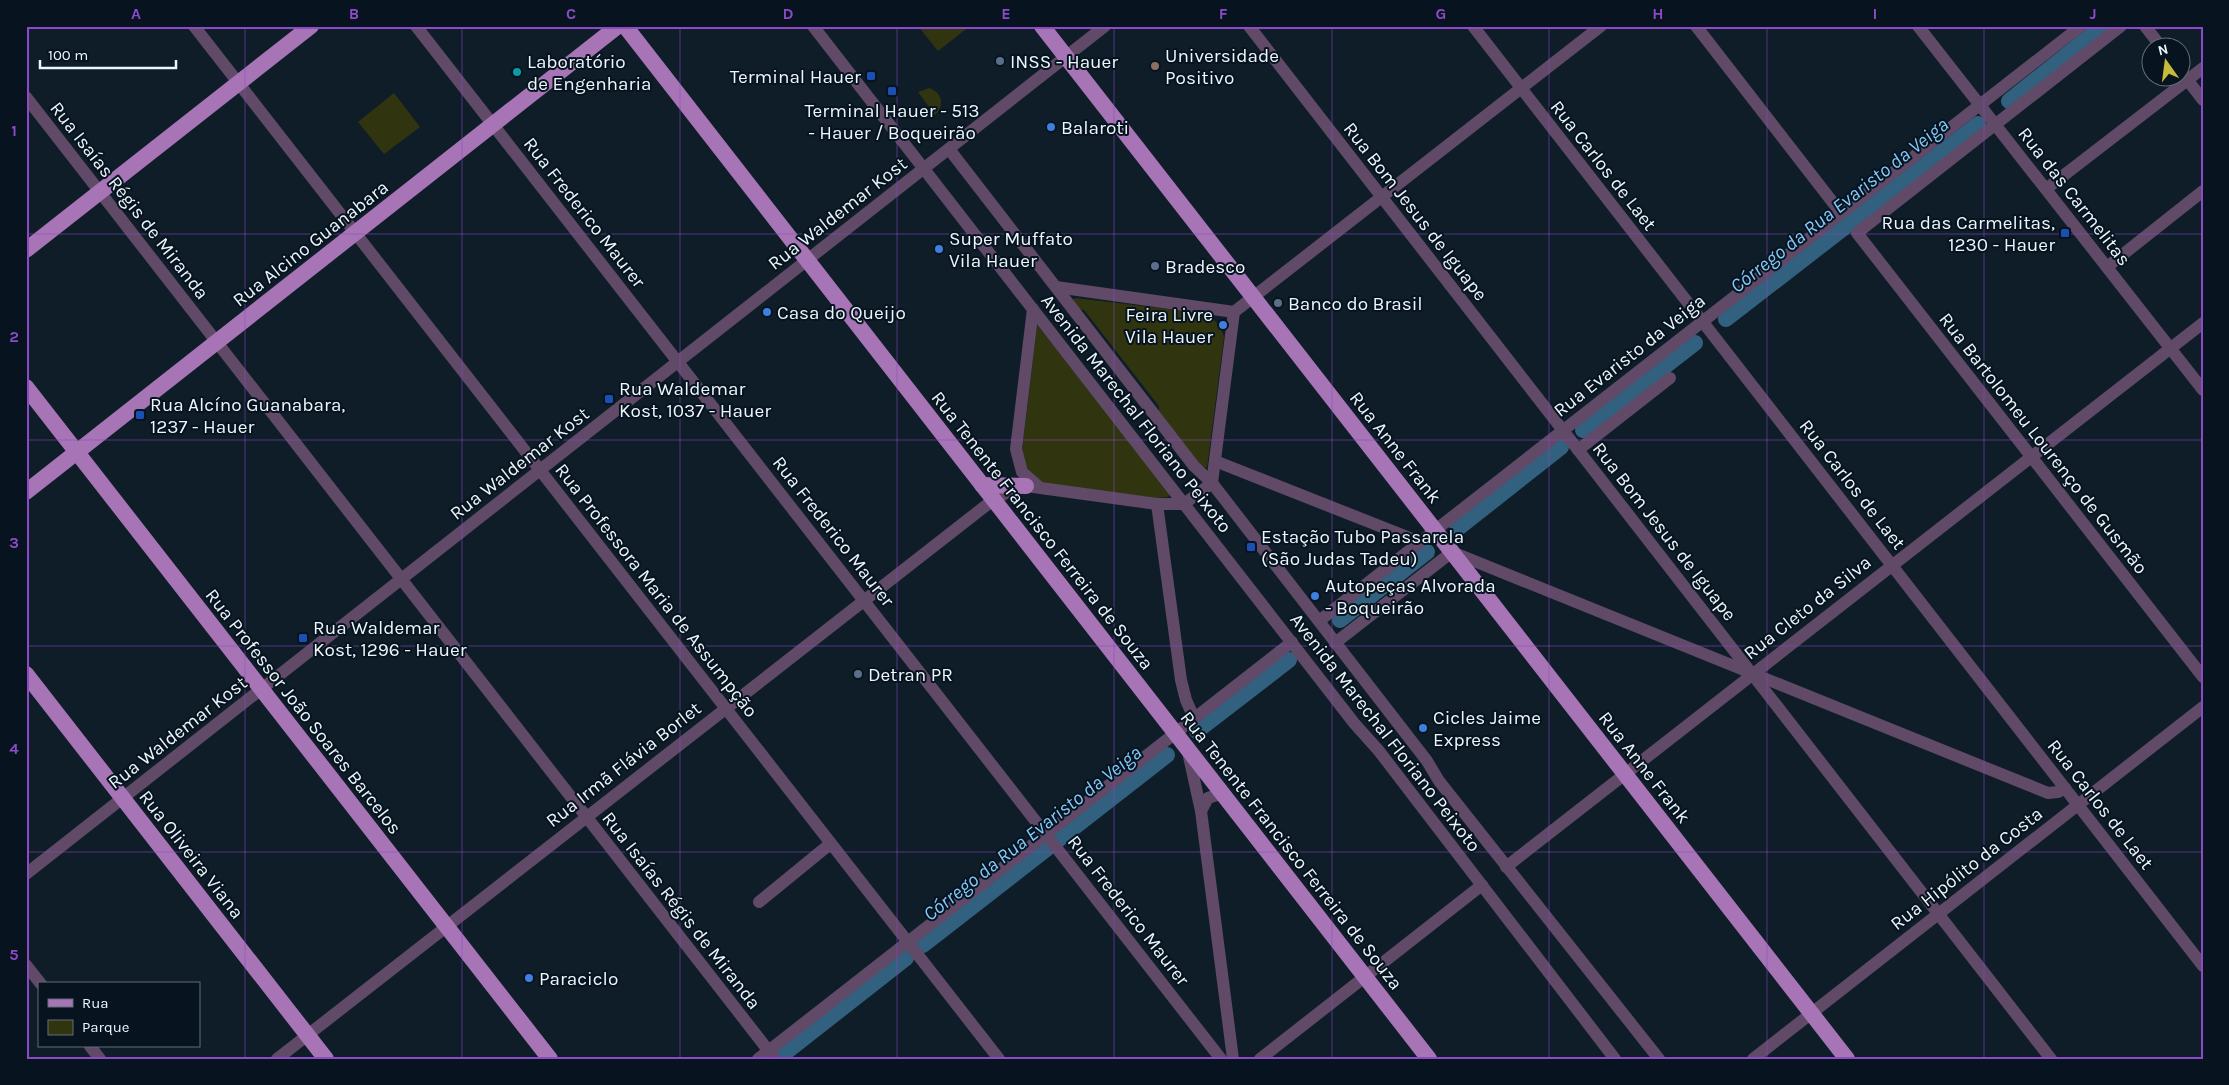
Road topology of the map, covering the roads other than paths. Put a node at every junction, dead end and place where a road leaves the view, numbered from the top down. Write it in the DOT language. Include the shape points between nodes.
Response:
graph roads {
  1 [pos="194,26"];
  2 [pos="310,26"];
  3 [pos="416,26"];
  4 [pos="618,26"];
  5 [pos="625,26"];
  6 [pos="813,26"];
  7 [pos="1042,26"];
  8 [pos="1105,26"];
  9 [pos="1249,26"];
  10 [pos="1473,26"];
  11 [pos="1600,26"];
  12 [pos="1696,26"];
  13 [pos="1918,26"];
  14 [pos="2081,26"];
  15 [pos="2121,26"];
  16 [pos="2145,26"];
  17 [pos="2154,38"];
  18 [pos="1066,57"];
  19 [pos="238,83"];
  20 [pos="2192,87"];
  21 [pos="1521,88"];
  22 [pos="2171,88"];
  23 [pos="26,97"];
  24 [pos="2203,100"];
  25 [pos="1980,105"];
  26 [pos="1995,124"];
  27 [pos="493,125"];
  28 [pos="949,149"];
  29 [pos="924,169"];
  30 [pos="2046,190"];
  31 [pos="100,192"];
  32 [pos="2203,192"];
  33 [pos="1382,197"];
  34 [pos="1842,213"];
  35 [pos="355,233"];
  36 [pos="26,250"];
  37 [pos="807,260"];
  38 [pos="2107,267"];
  39 [pos="1056,287"];
  40 [pos="1253,297"];
  41 [pos="1033,309"];
  42 [pos="1234,312"];
  43 [pos="1703,322"];
  44 [pos="2203,322"];
  45 [pos="217,342"];
  46 [pos="2170,348"];
  47 [pos="678,362"];
  48 [pos="1670,378"];
  49 [pos="26,387"];
  50 [pos="2203,390"];
  51 [pos="1563,431"];
  52 [pos="1578,450"];
  53 [pos="77,452"];
  54 [pos="2031,457"];
  55 [pos="1215,461"];
  56 [pos="540,470"];
  57 [pos="1212,483"];
  58 [pos="982,485"];
  59 [pos="1033,487"];
  60 [pos="26,492"];
  61 [pos="993,500"];
  62 [pos="1157,504"];
  63 [pos="1184,504"];
  64 [pos="1435,530"];
  65 [pos="1420,542"];
  66 [pos="1452,552"];
  67 [pos="1892,565"];
  68 [pos="401,579"];
  69 [pos="864,600"];
  70 [pos="1319,621"];
  71 [pos="1292,642"];
  72 [pos="1335,643"];
  73 [pos="26,674"];
  74 [pos="1753,674"];
  75 [pos="2203,677"];
  76 [pos="262,689"];
  77 [pos="726,708"];
  78 [pos="2203,708"];
  79 [pos="1194,718"];
  80 [pos="1175,733"];
  81 [pos="1188,749"];
  82 [pos="1625,774"];
  83 [pos="2064,788"];
  84 [pos="1222,793"];
  85 [pos="123,798"];
  86 [pos="2078,805"];
  87 [pos="1201,810"];
  88 [pos="586,817"];
  89 [pos="1048,836"];
  90 [pos="830,844"];
  91 [pos="1506,866"];
  92 [pos="26,874"];
  93 [pos="1482,885"];
  94 [pos="759,902"];
  95 [pos="1938,914"];
  96 [pos="447,926"];
  97 [pos="908,942"];
  98 [pos="26,965"];
  99 [pos="2203,966"];
  100 [pos="1365,976"];
  101 [pos="39,982"];
  102 [pos="1811,1013"];
  103 [pos="307,1035"];
  104 [pos="92,1048"];
  105 [pos="772,1055"];
  106 [pos="100,1059"];
  107 [pos="276,1059"];
  108 [pos="326,1059"];
  109 [pos="550,1059"];
  110 [pos="758,1059"];
  111 [pos="999,1059"];
  112 [pos="1221,1059"];
  113 [pos="1233,1059"];
  114 [pos="1260,1059"];
  115 [pos="1429,1059"];
  116 [pos="1615,1059"];
  117 [pos="1659,1059"];
  118 [pos="1753,1059"];
  119 [pos="1847,1059"];
  120 [pos="2051,1059"];
  1 -- 19 [label="street, Rua Professora Maria de Assumpção"];
  2 -- 19 [label="main road"];
  3 -- 27 [label="street, Rua Frederico Maurer"];
  4 -- 27 [label="main road, Rua Alcino Guanabara"];
  5 -- 37 [label="main road, Rua Tenente Francisco Ferreira de Souza"];
  6 -- 29 [label="street, Avenida Marechal Floriano Peixoto"];
  7 -- 18 [label="main road, Rua Anne Frank"];
  8 -- 18 [label="street, Rua Waldemar Kost"];
  9 -- 33 [label="street, Rua Bom Jesus de Iguape"];
  10 -- 21 [label="street, Rua Carlos de Laet"];
  11 -- 21 [label="street"];
  12 -- 34 [label="street"];
  13 -- 25 [label="street, Rua das Carmelitas"];
  14 -- 25 [label="street, Rua Evaristo da Veiga"];
  15 -- 26 [label="street"];
  16 -- 17 [label="street"];
  18 -- 28 [label="street, Rua Waldemar Kost"];
  18 -- 40 [label="main road, Rua Anne Frank"];
  19 -- 31 [label="main road"];
  19 -- 35 [label="street, Rua Professora Maria de Assumpção"];
  20 -- 24 [label="street"];
  21 -- 33 [label="street"];
  21 -- 43 [label="street, Rua Carlos de Laet"];
  22 -- 30 [label="street"];
  23 -- 31 [label="street, Rua Isaías Régis de Miranda"];
  25 -- 26 [label="street, Rua das Carmelitas"];
  25 -- 34 [label="street, Rua Evaristo da Veiga"];
  26 -- 30 [label="street, Rua das Carmelitas"];
  26 -- 54 [label="street, Rua Bartolomeu Lourenço de Gusmão" via="1856,233"];
  27 -- 35 [label="main road, Rua Alcino Guanabara"];
  27 -- 47 [label="street, Rua Frederico Maurer"];
  28 -- 29 [label="street, Rua Waldemar Kost"];
  28 -- 39 [label="street, Avenida Marechal Floriano Peixoto"];
  29 -- 37 [label="street, Rua Waldemar Kost"];
  29 -- 41 [label="street, Avenida Marechal Floriano Peixoto"];
  30 -- 38 [label="street, Rua das Carmelitas"];
  31 -- 36 [label="main road"];
  31 -- 45 [label="street, Rua Isaías Régis de Miranda"];
  32 -- 38 [label="street"];
  33 -- 40 [label="street"];
  33 -- 51 [label="street, Rua Bom Jesus de Iguape"];
  34 -- 43 [label="street, Rua Evaristo da Veiga"];
  35 -- 45 [label="main road, Rua Alcino Guanabara"];
  35 -- 56 [label="street, Rua Professora Maria de Assumpção"];
  37 -- 47 [label="street, Rua Waldemar Kost"];
  37 -- 58 [label="main road, Rua Tenente Francisco Ferreira de Souza"];
  38 -- 46 [label="street, Rua das Carmelitas"];
  39 -- 42 [label="street"];
  39 -- 57 [label="street, Avenida Marechal Floriano Peixoto" via="1194,466"];
  40 -- 42 [label="street"];
  40 -- 64 [label="main road, Rua Anne Frank"];
  41 -- 59 [label="street" via="1016,449 1022,472"];
  41 -- 63 [label="street, Avenida Marechal Floriano Peixoto"];
  42 -- 55 [label="street"];
  43 -- 51 [label="street, Rua Evaristo da Veiga"];
  43 -- 67 [label="street, Rua Carlos de Laet"];
  44 -- 46 [label="street, Rua Cleto da Silva"];
  45 -- 53 [label="main road, Rua Alcino Guanabara"];
  45 -- 68 [label="street, Rua Isaías Régis de Miranda"];
  46 -- 50 [label="street, Rua das Carmelitas"];
  46 -- 54 [label="street, Rua Cleto da Silva"];
  47 -- 56 [label="street, Rua Waldemar Kost"];
  47 -- 69 [label="street, Rua Frederico Maurer"];
  48 -- 52 [label="street"];
  49 -- 53 [label="main road, Rua Professor João Soares Barcelos"];
  51 -- 52 [label="street, Rua Bom Jesus de Iguape"];
  51 -- 64 [label="street, Rua Evaristo da Veiga"];
  52 -- 74 [label="street, Rua Bom Jesus de Iguape"];
  53 -- 60 [label="main road, Rua Alcino Guanabara"];
  53 -- 76 [label="main road, Rua Professor João Soares Barcelos"];
  54 -- 67 [label="street, Rua Cleto da Silva"];
  54 -- 75 [label="street, Rua Bartolomeu Lourenço de Gusmão"];
  55 -- 57 [label="street"];
  55 -- 65 [label="street"];
  56 -- 68 [label="street, Rua Waldemar Kost"];
  56 -- 77 [label="street, Rua Professora Maria de Assumpção"];
  57 -- 63 [label="street"];
  57 -- 70 [label="street, Avenida Marechal Floriano Peixoto"];
  58 -- 59 [label="main road"];
  58 -- 61 [label="main road, Rua Tenente Francisco Ferreira de Souza"];
  59 -- 61 [label="street, Rua Irmã Flávia Borlet" via="1008,492"];
  59 -- 62 [label="street"];
  61 -- 69 [label="street, Rua Irmã Flávia Borlet"];
  61 -- 80 [label="main road, Rua Tenente Francisco Ferreira de Souza"];
  62 -- 63 [label="street"];
  62 -- 79 [label="street" via="1181,680"];
  63 -- 71 [label="street, Avenida Marechal Floriano Peixoto"];
  64 -- 65 [label="street, Rua Evaristo da Veiga"];
  64 -- 66 [label="main road, Rua Anne Frank"];
  65 -- 70 [label="street, Rua Evaristo da Veiga"];
  66 -- 72 [label="street"];
  66 -- 74 [label="street"];
  66 -- 82 [label="main road, Rua Anne Frank"];
  67 -- 74 [label="street, Rua Cleto da Silva"];
  67 -- 83 [label="street, Rua Carlos de Laet"];
  68 -- 76 [label="street, Rua Waldemar Kost"];
  68 -- 88 [label="street, Rua Isaías Régis de Miranda"];
  69 -- 77 [label="street, Rua Irmã Flávia Borlet"];
  69 -- 89 [label="street, Rua Frederico Maurer"];
  70 -- 72 [label="street, Avenida Marechal Floriano Peixoto"];
  71 -- 79 [label="street"];
  71 -- 93 [label="street, Avenida Marechal Floriano Peixoto"];
  72 -- 91 [label="street, Avenida Marechal Floriano Peixoto"];
  73 -- 85 [label="main road, Rua Oliveira Viana"];
  74 -- 82 [label="street, Rua Cleto da Silva"];
  74 -- 83 [label="street" via="2048,793"];
  74 -- 95 [label="street, Rua Bom Jesus de Iguape"];
  76 -- 85 [label="street, Rua Waldemar Kost"];
  76 -- 96 [label="main road, Rua Professor João Soares Barcelos"];
  77 -- 88 [label="street, Rua Irmã Flávia Borlet"];
  77 -- 90 [label="street, Rua Professora Maria de Assumpção"];
  78 -- 86 [label="street, Rua Hipólito da Costa"];
  79 -- 80 [label="street"];
  80 -- 81 [label="main road, Rua Tenente Francisco Ferreira de Souza"];
  80 -- 89 [label="street"];
  81 -- 84 [label="main road, Rua Tenente Francisco Ferreira de Souza"];
  81 -- 87 [label="street"];
  82 -- 91 [label="street, Rua Cleto da Silva"];
  82 -- 102 [label="main road, Rua Anne Frank"];
  83 -- 86 [label="street, Rua Carlos de Laet"];
  84 -- 87 [label="street" via="1208,798"];
  84 -- 100 [label="main road, Rua Tenente Francisco Ferreira de Souza"];
  85 -- 92 [label="street, Rua Waldemar Kost"];
  85 -- 103 [label="main road, Rua Oliveira Viana"];
  86 -- 95 [label="street, Rua Hipólito da Costa"];
  86 -- 99 [label="street, Rua Carlos de Laet"];
  87 -- 113 [label="street"];
  88 -- 96 [label="street, Rua Irmã Flávia Borlet"];
  88 -- 105 [label="street, Rua Isaías Régis de Miranda"];
  89 -- 97 [label="street"];
  89 -- 112 [label="street, Rua Frederico Maurer"];
  90 -- 94 [label="street"];
  90 -- 97 [label="street, Rua Professora Maria de Assumpção"];
  91 -- 117 [label="street, Avenida Marechal Floriano Peixoto"];
  93 -- 100 [label="street"];
  93 -- 116 [label="street, Avenida Marechal Floriano Peixoto"];
  95 -- 102 [label="street, Rua Hipólito da Costa"];
  95 -- 120 [label="street, Rua Bom Jesus de Iguape"];
  96 -- 103 [label="street, Rua Irmã Flávia Borlet"];
  96 -- 109 [label="main road, Rua Professor João Soares Barcelos"];
  97 -- 105 [label="street"];
  97 -- 111 [label="street, Rua Professora Maria de Assumpção"];
  98 -- 101 [label="street"];
  100 -- 114 [label="street"];
  100 -- 115 [label="main road, Rua Tenente Francisco Ferreira de Souza"];
  102 -- 118 [label="street, Rua Hipólito da Costa"];
  102 -- 119 [label="main road, Rua Anne Frank"];
  103 -- 107 [label="street, Rua Irmã Flávia Borlet"];
  103 -- 108 [label="main road, Rua Oliveira Viana"];
  104 -- 106 [label="street"];
  105 -- 110 [label="street"];
}
